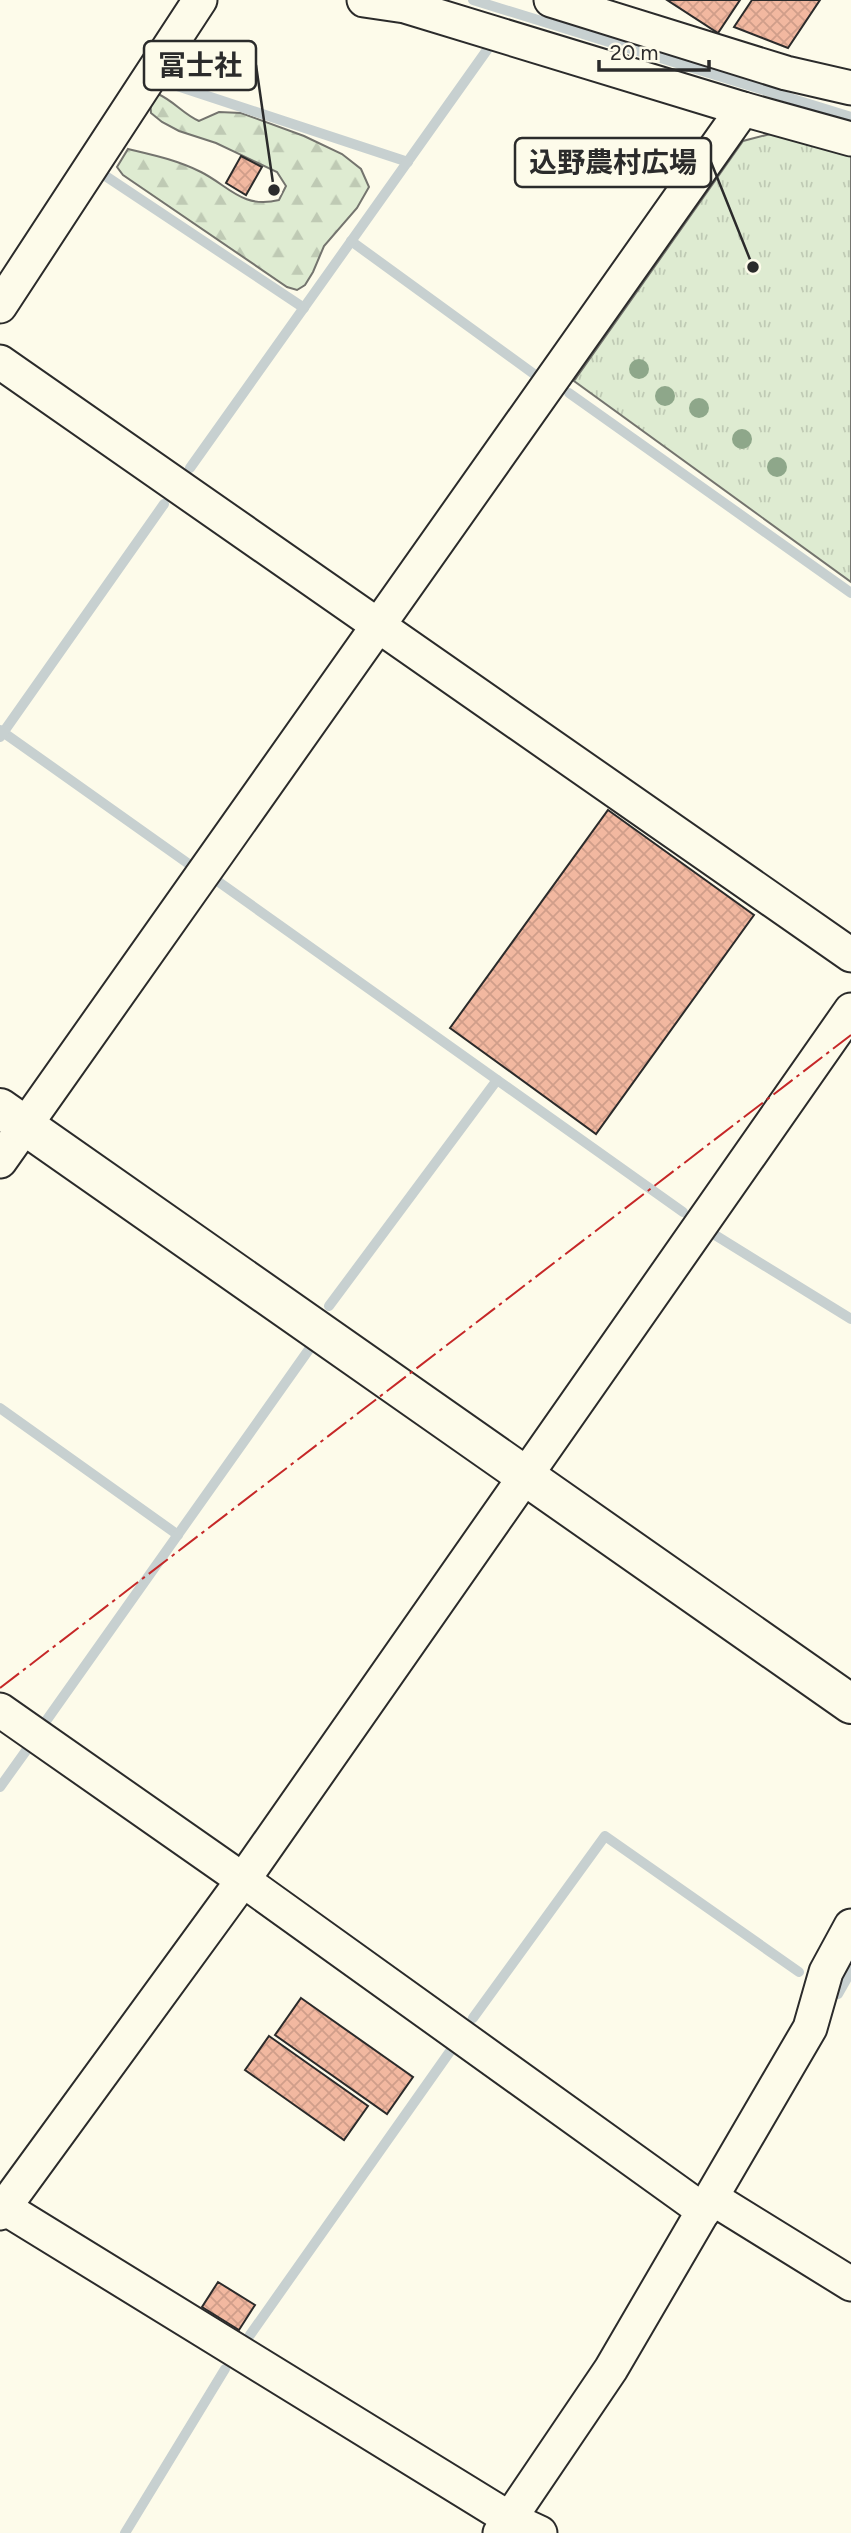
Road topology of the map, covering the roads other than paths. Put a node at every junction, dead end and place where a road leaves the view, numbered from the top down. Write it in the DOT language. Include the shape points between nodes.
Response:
graph roads {
  1 [pos="200,0"];
  2 [pos="364,0"];
  3 [pos="551,0"];
  4 [pos="851,88"];
  5 [pos="743,109"];
  6 [pos="851,139"];
  7 [pos="0,306"];
  8 [pos="0,362"];
  9 [pos="378,626"];
  10 [pos="851,955"];
  11 [pos="851,1010"];
  12 [pos="12,1117"];
  13 [pos="0,1161"];
  14 [pos="526,1475"];
  15 [pos="851,1704"];
  16 [pos="0,1710"];
  17 [pos="243,1880"];
  18 [pos="851,1926"];
  19 [pos="708,2205"];
  20 [pos="1,2208"];
  21 [pos="851,2284"];
  22 [pos="505,2526"];
  23 [pos="540,2533"];
  1 -- 7 [label="street"];
  2 -- 5 [label="street" via="405,6"];
  3 -- 4 [label="street" via="786,73"];
  5 -- 6 [label="street"];
  5 -- 9 [label="street"];
  8 -- 9 [label="street"];
  9 -- 10 [label="street"];
  9 -- 12 [label="street"];
  11 -- 14 [label="street"];
  12 -- 13 [label="street"];
  12 -- 14 [label="street"];
  14 -- 15 [label="street"];
  14 -- 17 [label="street"];
  16 -- 17 [label="street"];
  17 -- 19 [label="street"];
  17 -- 20 [label="street"];
  18 -- 19 [label="street" via="826,1972 810,2028"];
  19 -- 21 [label="street"];
  19 -- 22 [label="street" via="611,2369"];
  20 -- 22 [label="street"];
  22 -- 23 [label="street"];
}
